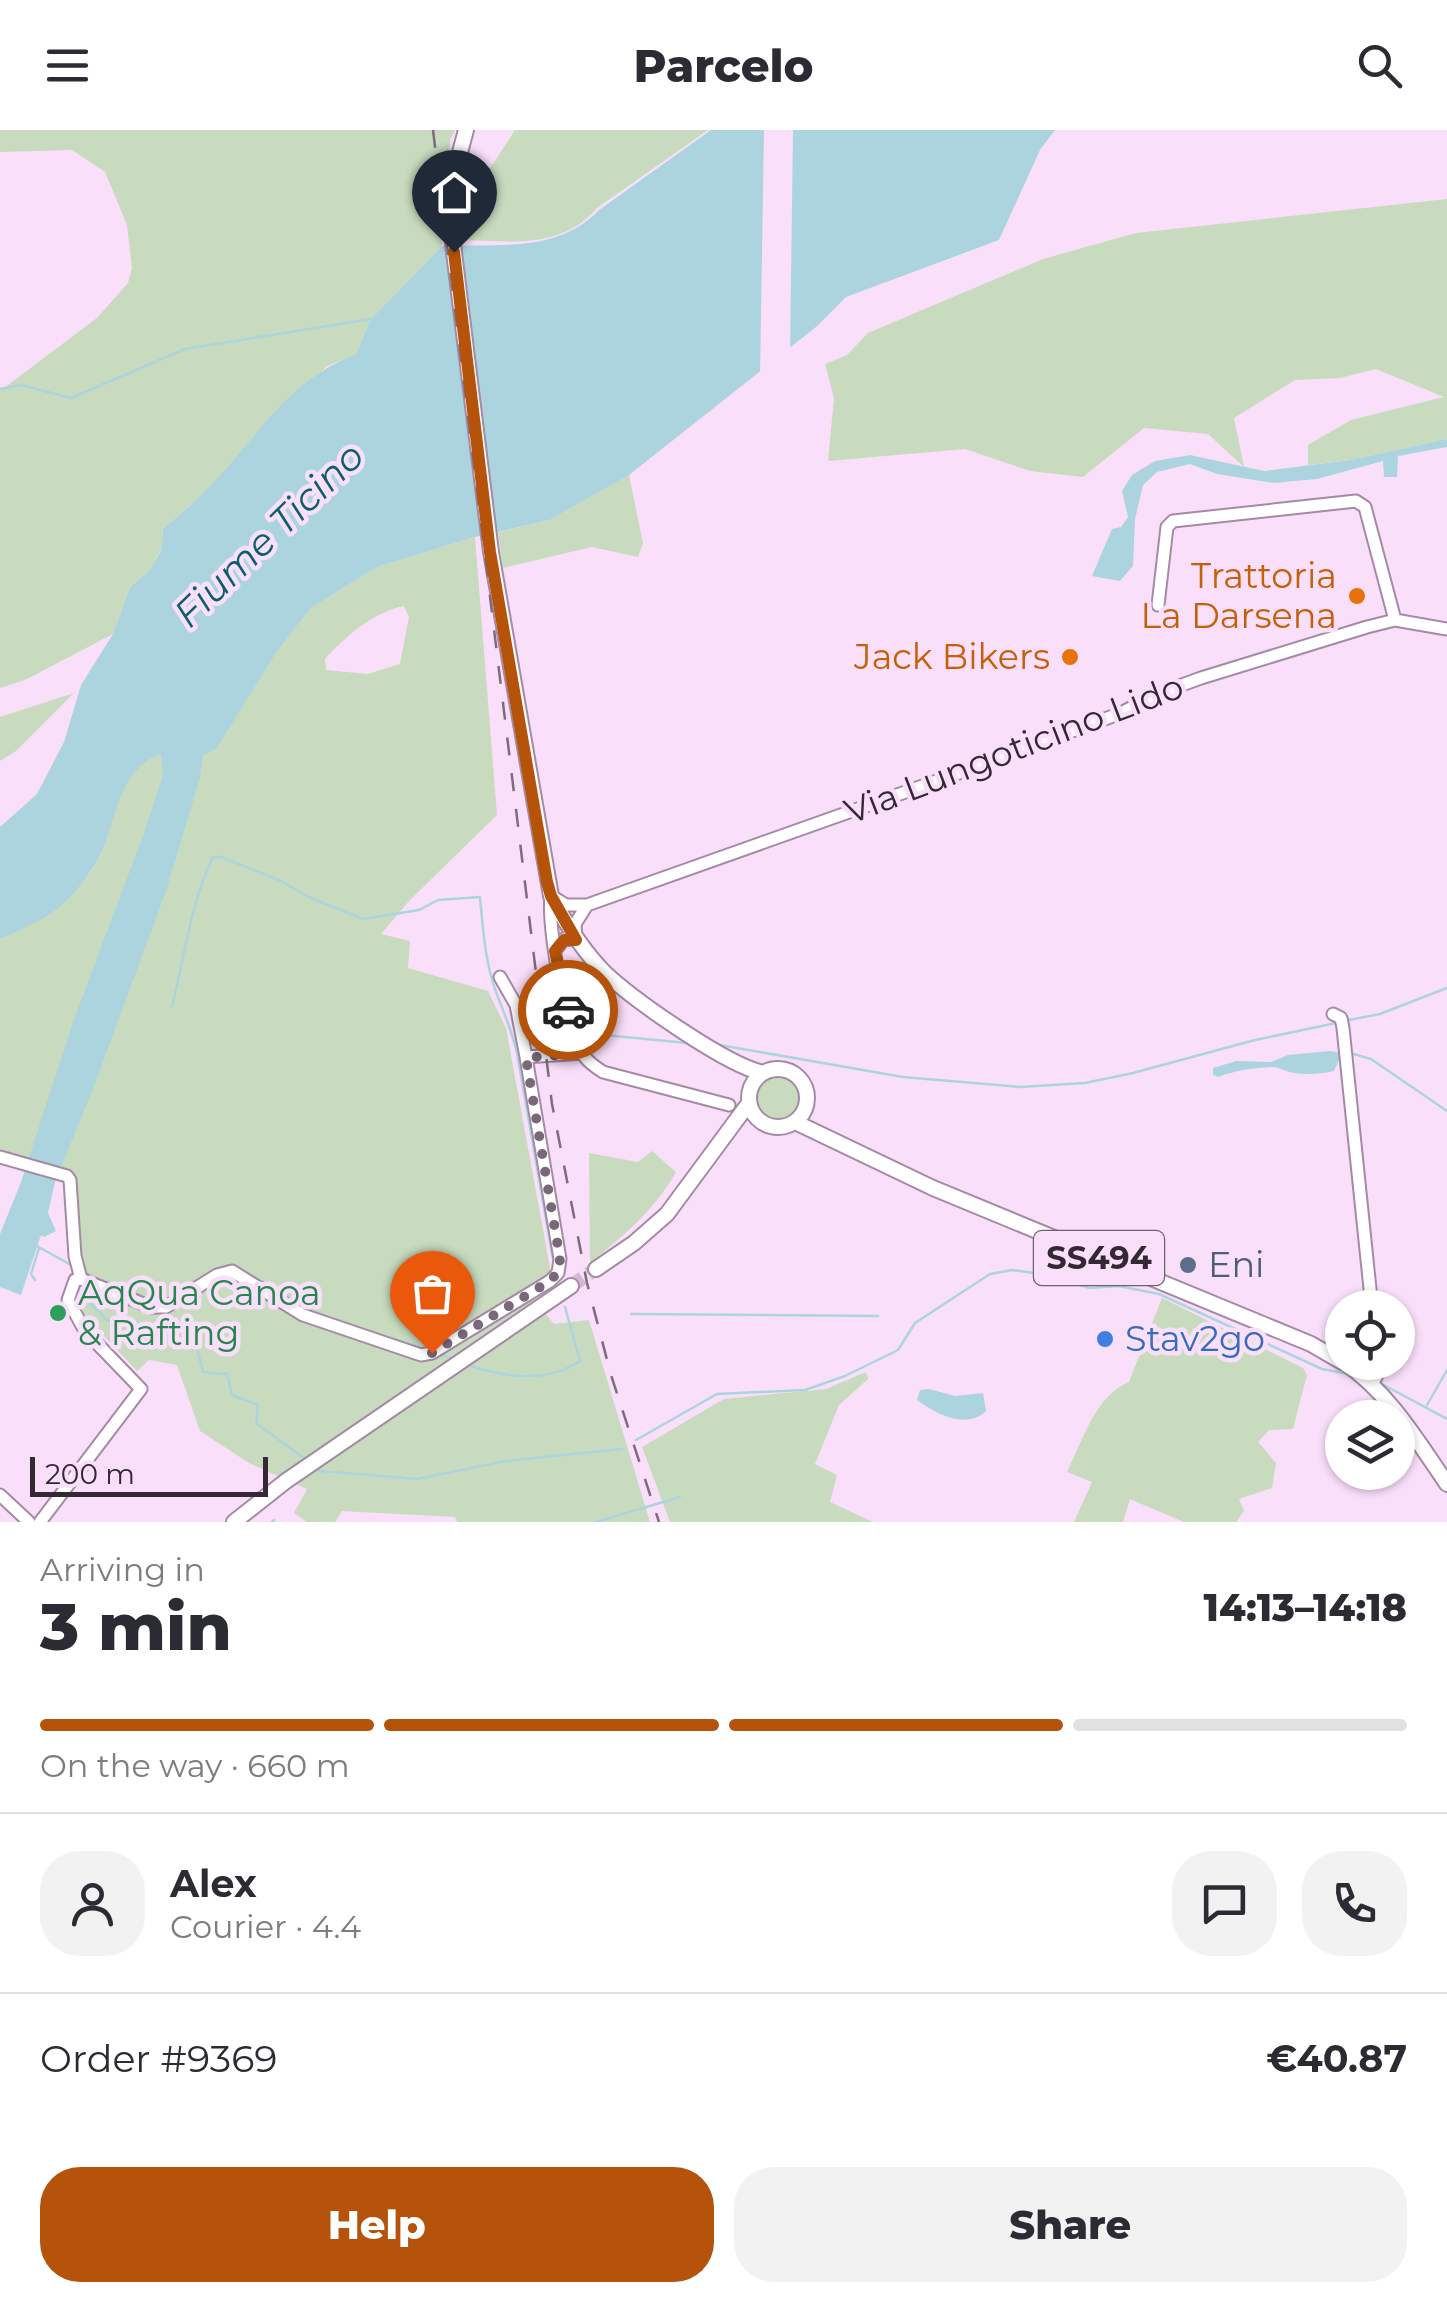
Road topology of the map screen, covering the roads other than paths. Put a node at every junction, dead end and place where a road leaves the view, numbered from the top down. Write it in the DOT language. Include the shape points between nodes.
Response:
graph roads {
  1 [pos="466,130"];
  2 [pos="1158,605"];
  3 [pos="1394,620"];
  4 [pos="1447,630"];
  5 [pos="551,896"];
  6 [pos="587,905"];
  7 [pos="573,935"];
  8 [pos="554,945"];
  9 [pos="500,977"];
  10 [pos="1339,1019"];
  11 [pos="582,1053"];
  12 [pos="720,1056"];
  13 [pos="526,1058"];
  14 [pos="763,1073"];
  15 [pos="749,1098"];
  16 [pos="807,1103"];
  17 [pos="729,1105"];
  18 [pos="795,1122"];
  19 [pos="765,1125"];
  20 [pos="713,1150"];
  21 [pos="857,1152"];
  22 [pos="0,1157"];
  23 [pos="596,1269"];
  24 [pos="78,1272"];
  25 [pos="571,1286"];
  26 [pos="1370,1290"];
  27 [pos="1325,1352"];
  28 [pos="1370,1381"];
  29 [pos="1447,1484"];
  30 [pos="0,1495"];
  31 [pos="30,1522"];
  32 [pos="40,1522"];
  33 [pos="234,1522"];
  1 -- 5 [label="main road, SS494" via="454,172 451,228 490,552"];
  2 -- 3 [label="street" via="1173,520 1356,501 1365,507"];
  3 -- 4 [label="street, Via Lungoticino Lido"];
  3 -- 6 [label="street, Via Lungoticino Lido" via="1200,678 1121,713"];
  5 -- 6 [label="street"];
  5 -- 7 [label="main road, SS494"];
  5 -- 8 [label="street"];
  6 -- 7 [label="street"];
  7 -- 8 [label="street"];
  7 -- 12 [label="main road, SS494" via="617,983"];
  8 -- 11 [label="street"];
  9 -- 13 [label="street" via="516,1005"];
  10 -- 26 [label="street"];
  11 -- 13 [label="street"];
  11 -- 17 [label="street" via="603,1072"];
  12 -- 14 [label="main road, SS494"];
  12 -- 15 [label="main road, SS494" via="742,1078"];
  13 -- 24 [label="street" via="558,1272 434,1352 421,1355 302,1315 232,1271 166,1307 151,1308"];
  14 -- 15 [label="main road"];
  14 -- 16 [label="main road, SS494" via="794,1074"];
  15 -- 19 [label="main road, SS494"];
  15 -- 20 [label="main road"];
  16 -- 18 [label="main road"];
  16 -- 21 [label="main road, SS494" via="818,1122"];
  18 -- 19 [label="main road"];
  18 -- 21 [label="main road, SS494"];
  19 -- 20 [label="main road"];
  20 -- 23 [label="main road" via="667,1214"];
  21 -- 27 [label="main road, SS494"];
  22 -- 24 [label="street" via="72,1183"];
  24 -- 32 [label="street" via="68,1300 82,1328 141,1389"];
  25 -- 33 [label="main road"];
  28 -- 29 [label="main road, SS494"];
  30 -- 31 [label="street"];
}
